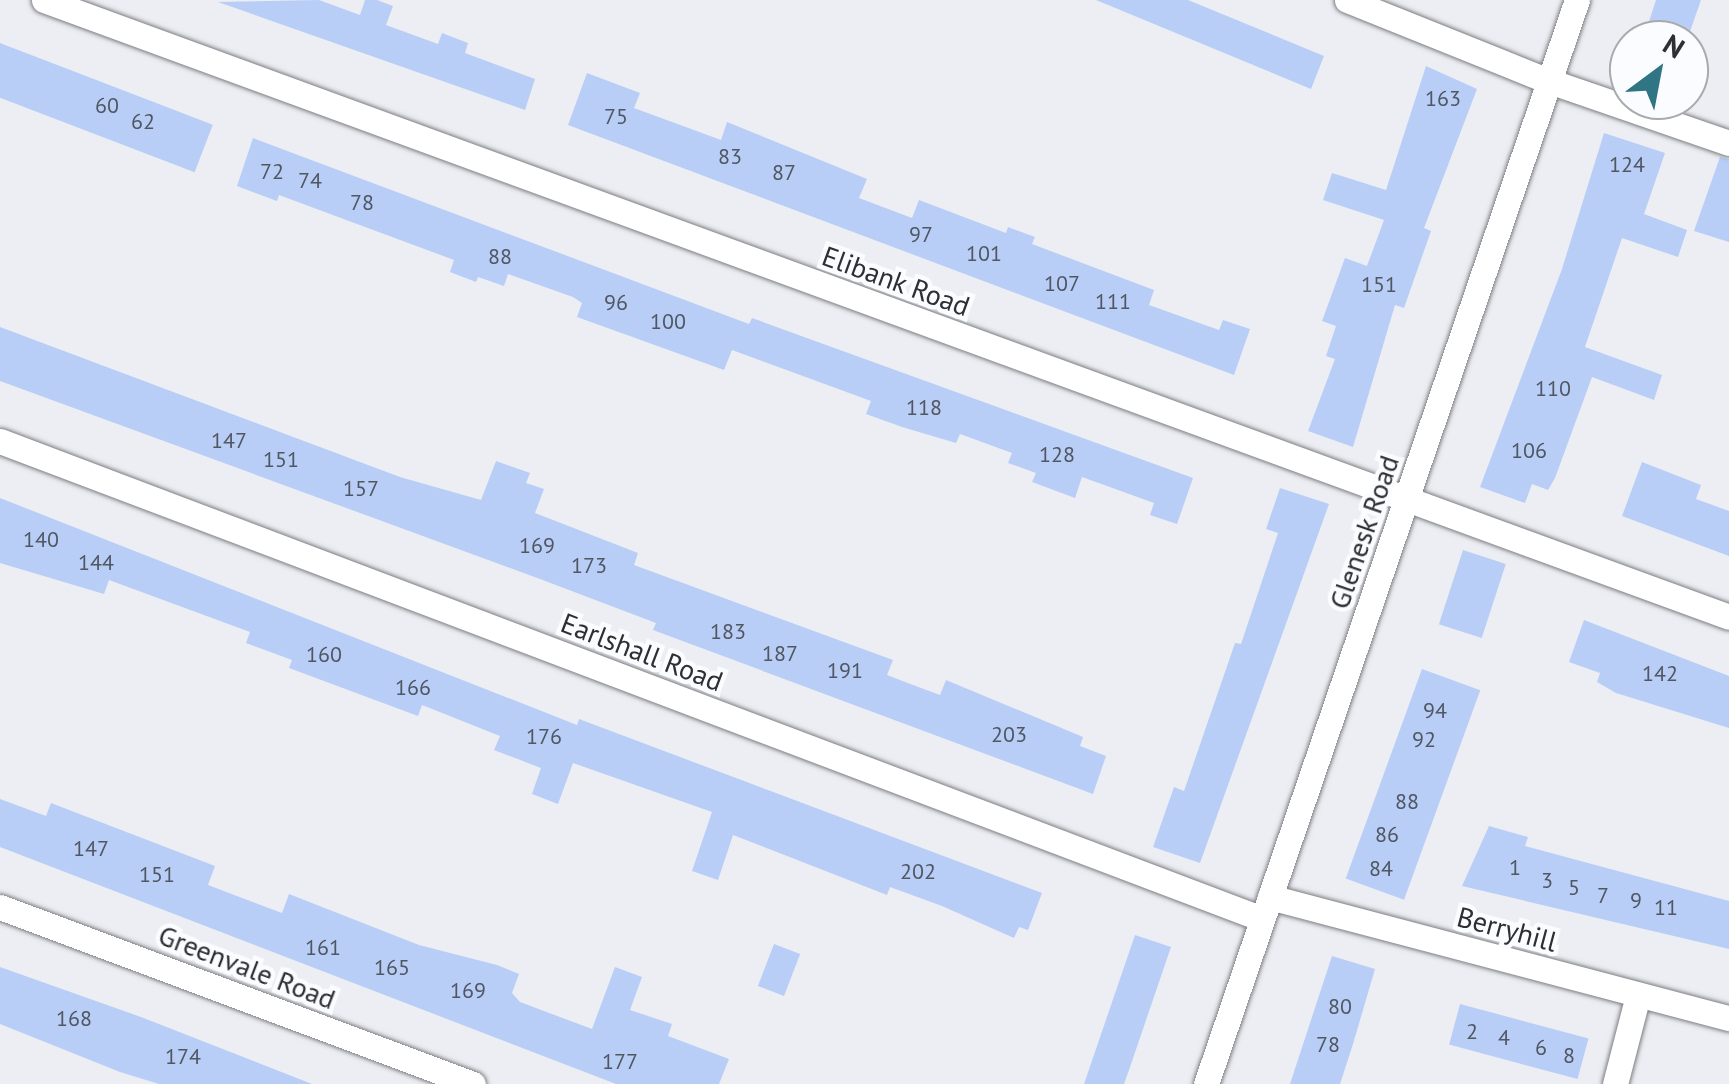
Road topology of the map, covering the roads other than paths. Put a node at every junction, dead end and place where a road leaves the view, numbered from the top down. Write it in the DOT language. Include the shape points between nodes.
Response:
graph roads {
  1 [pos="44,0"];
  2 [pos="1347,0"];
  3 [pos="1577,0"];
  4 [pos="1549,82"];
  5 [pos="1729,143"];
  6 [pos="0,442"];
  7 [pos="1407,501"];
  8 [pos="1729,617"];
  9 [pos="0,907"];
  10 [pos="1266,908"];
  11 [pos="1638,994"];
  12 [pos="1729,1018"];
  13 [pos="473,1084"];
  14 [pos="1206,1084"];
  15 [pos="1614,1084"];
  1 -- 7 [label="street, Elibank Road"];
  2 -- 4 [label="street"];
  3 -- 4 [label="street, Glenesk Road"];
  4 -- 5 [label="street"];
  4 -- 7 [label="street, Glenesk Road"];
  6 -- 10 [label="street, Earlshall Road"];
  7 -- 8 [label="street, Elibank Road"];
  7 -- 10 [label="street, Glenesk Road"];
  9 -- 13 [label="street, Greenvale Road"];
  10 -- 11 [label="street, Berryhill"];
  10 -- 14 [label="street, Glenesk Road"];
  11 -- 12 [label="street, Berryhill"];
  11 -- 15 [label="street"];
}
